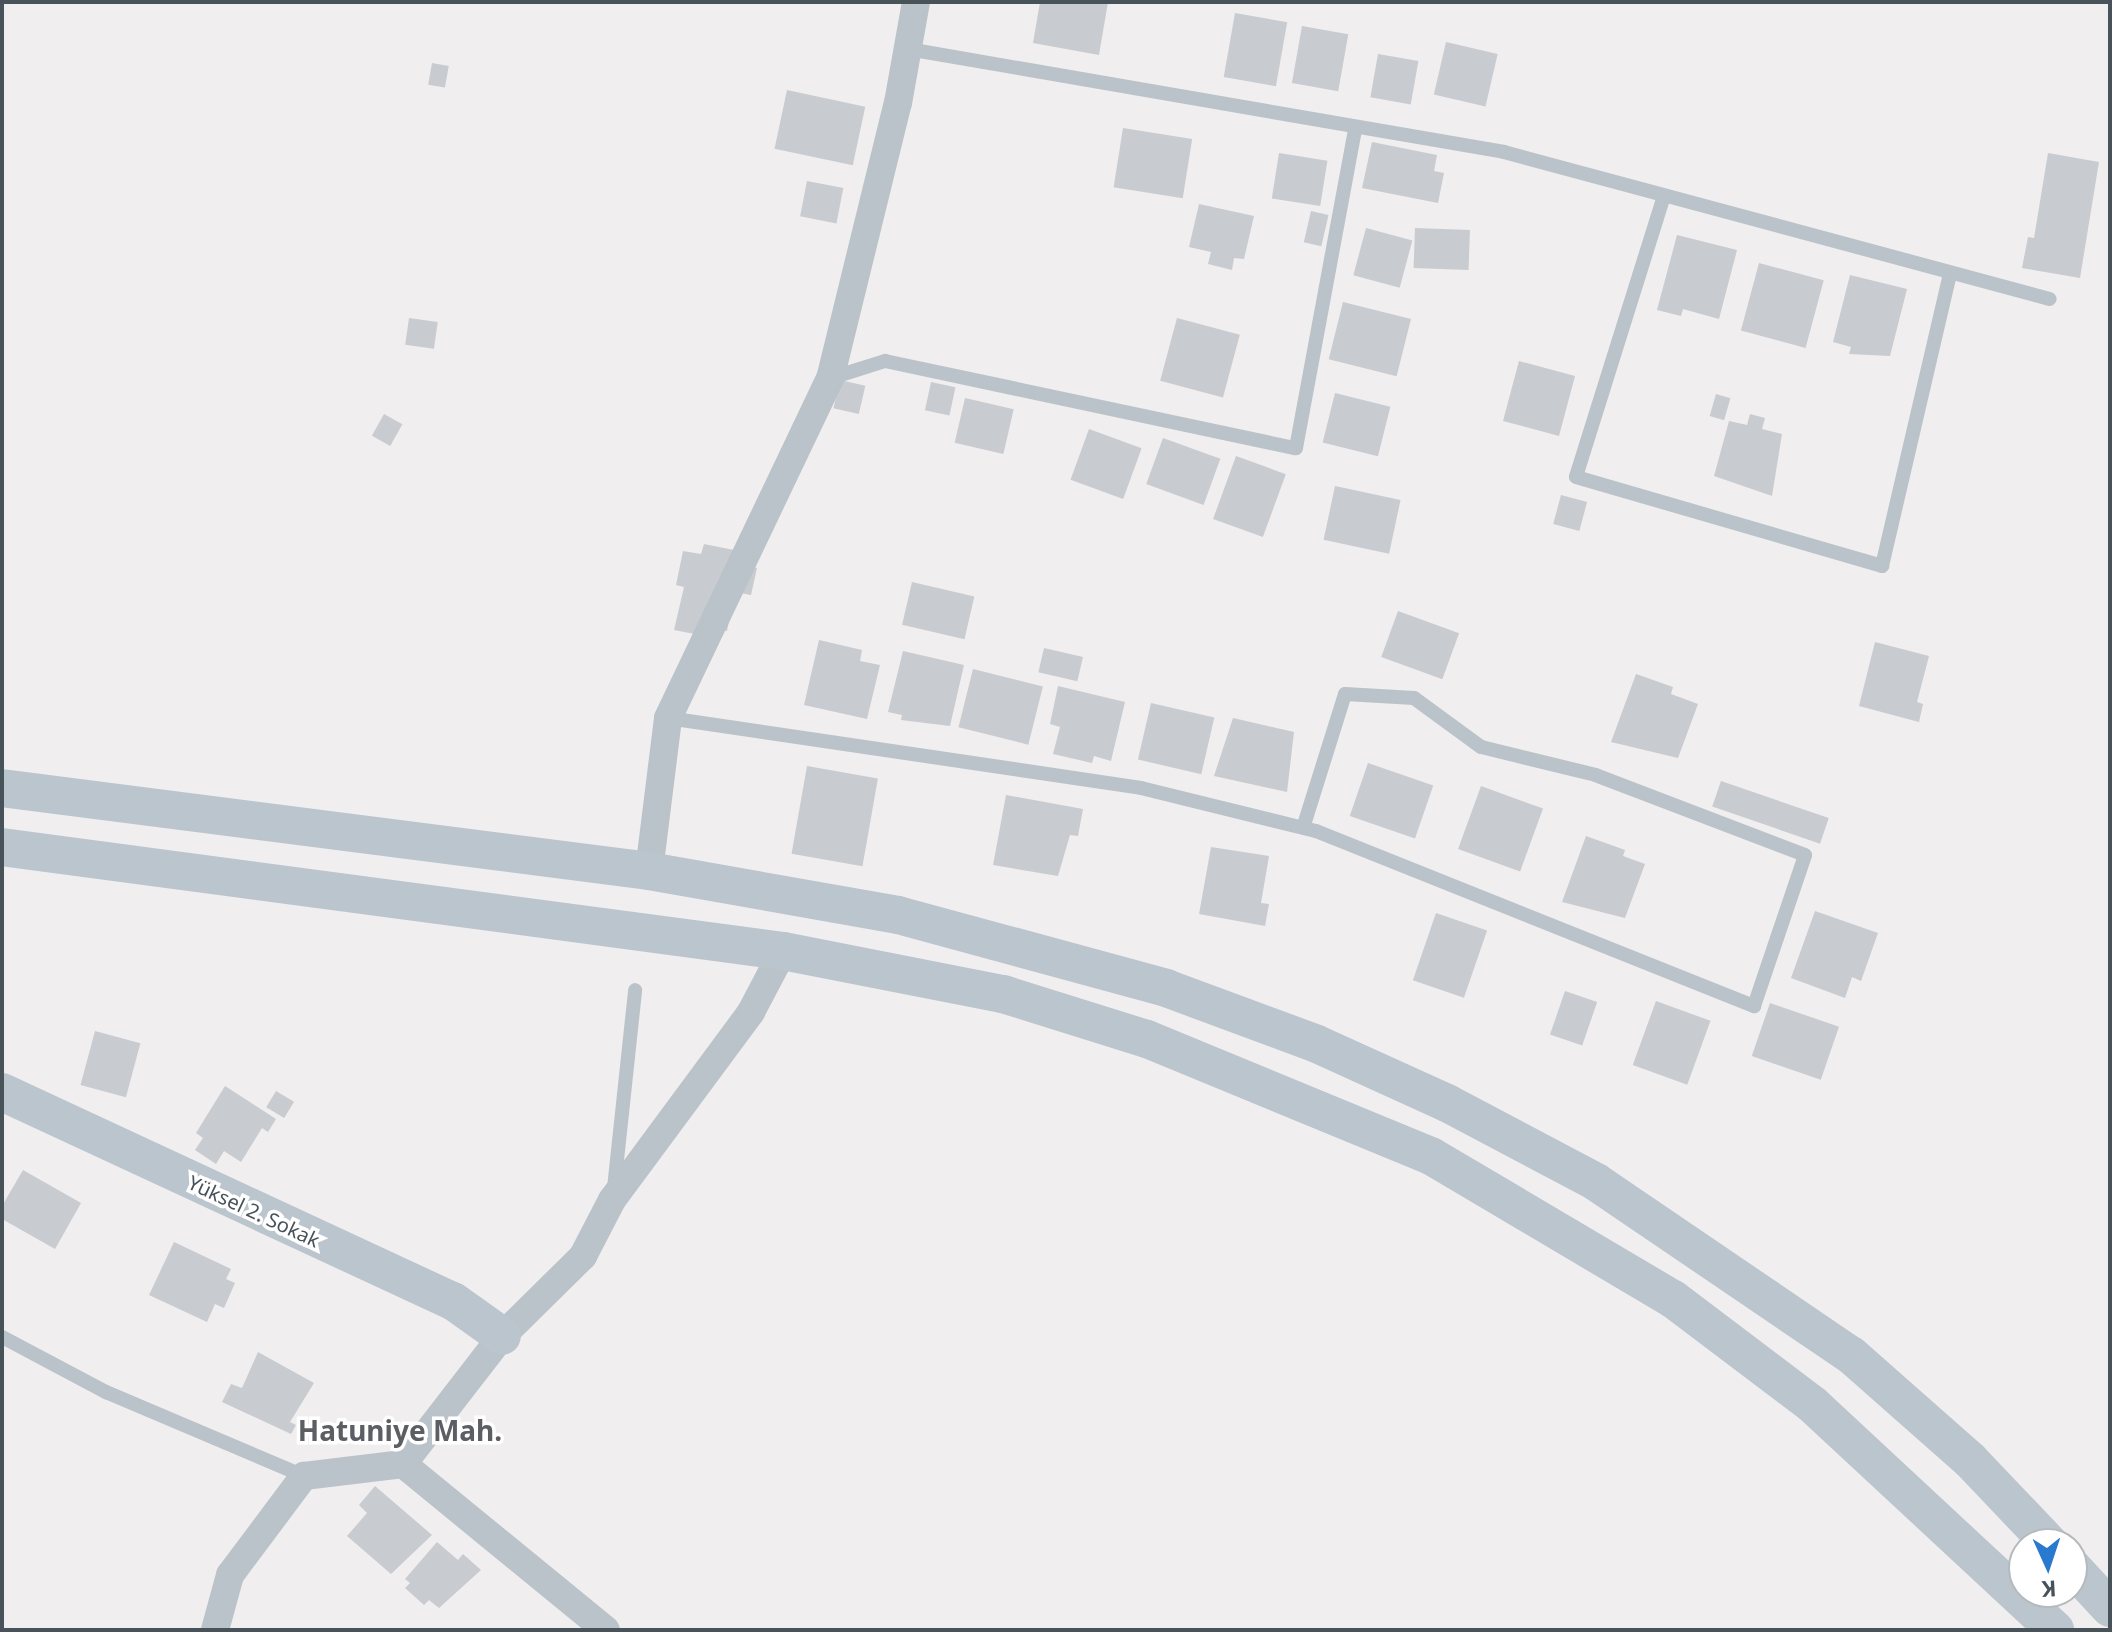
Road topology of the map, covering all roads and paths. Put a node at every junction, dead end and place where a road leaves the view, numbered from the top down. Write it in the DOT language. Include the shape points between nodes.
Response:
graph roads {
  1 [pos="916,2"];
  2 [pos="908,49"];
  3 [pos="1355,130"];
  4 [pos="1663,199"];
  5 [pos="1950,273"];
  6 [pos="2050,299"];
  7 [pos="830,379"];
  8 [pos="668,718"];
  9 [pos="2,788"];
  10 [pos="1303,828"];
  11 [pos="2,847"];
  12 [pos="649,871"];
  13 [pos="783,951"];
  14 [pos="635,990"];
  15 [pos="2,1092"];
  16 [pos="612,1200"];
  17 [pos="502,1336"];
  18 [pos="2,1337"];
  19 [pos="403,1464"];
  20 [pos="304,1476"];
  21 [pos="2035,1528"];
  22 [pos="2088,1584"];
  23 [pos="2110,1608"];
  24 [pos="215,1630"];
  25 [pos="606,1630"];
  26 [pos="2055,1630"];
  1 -- 2 [label="street"];
  2 -- 3 [label="lane"];
  2 -- 7 [label="street"];
  3 -- 4 [label="lane" via="1504,152"];
  3 -- 7 [label="lane" via="1296,448 885,361"];
  4 -- 5 [label="lane"];
  4 -- 5 [label="lane" via="1576,477 1882,566"];
  5 -- 6 [label="lane"];
  7 -- 8 [label="street"];
  8 -- 10 [label="lane" via="1141,788"];
  8 -- 12 [label="street"];
  9 -- 12 [label="street"];
  10 -- 10 [label="lane" via="1754,1006 1805,855 1596,775 1481,747 1414,698 1345,694"];
  11 -- 13 [label="street"];
  12 -- 21 [label="street" via="898,915 1029,946 1166,988 1317,1044 1447,1103 1596,1182 1851,1355 1970,1460"];
  13 -- 16 [label="street" via="751,1012"];
  13 -- 26 [label="street" via="1003,994 1147,1039 1431,1156 1673,1299 1799,1394"];
  14 -- 16 [label="lane"];
  15 -- 17 [label="street, Yüksel 2. Sokak" via="453,1301"];
  16 -- 17 [label="street" via="583,1256"];
  17 -- 19 [label="street"];
  18 -- 20 [label="lane" via="106,1392"];
  19 -- 20 [label="street"];
  19 -- 25 [label="street"];
  20 -- 24 [label="street" via="230,1575"];
  22 -- 23 [label="street"];
}
